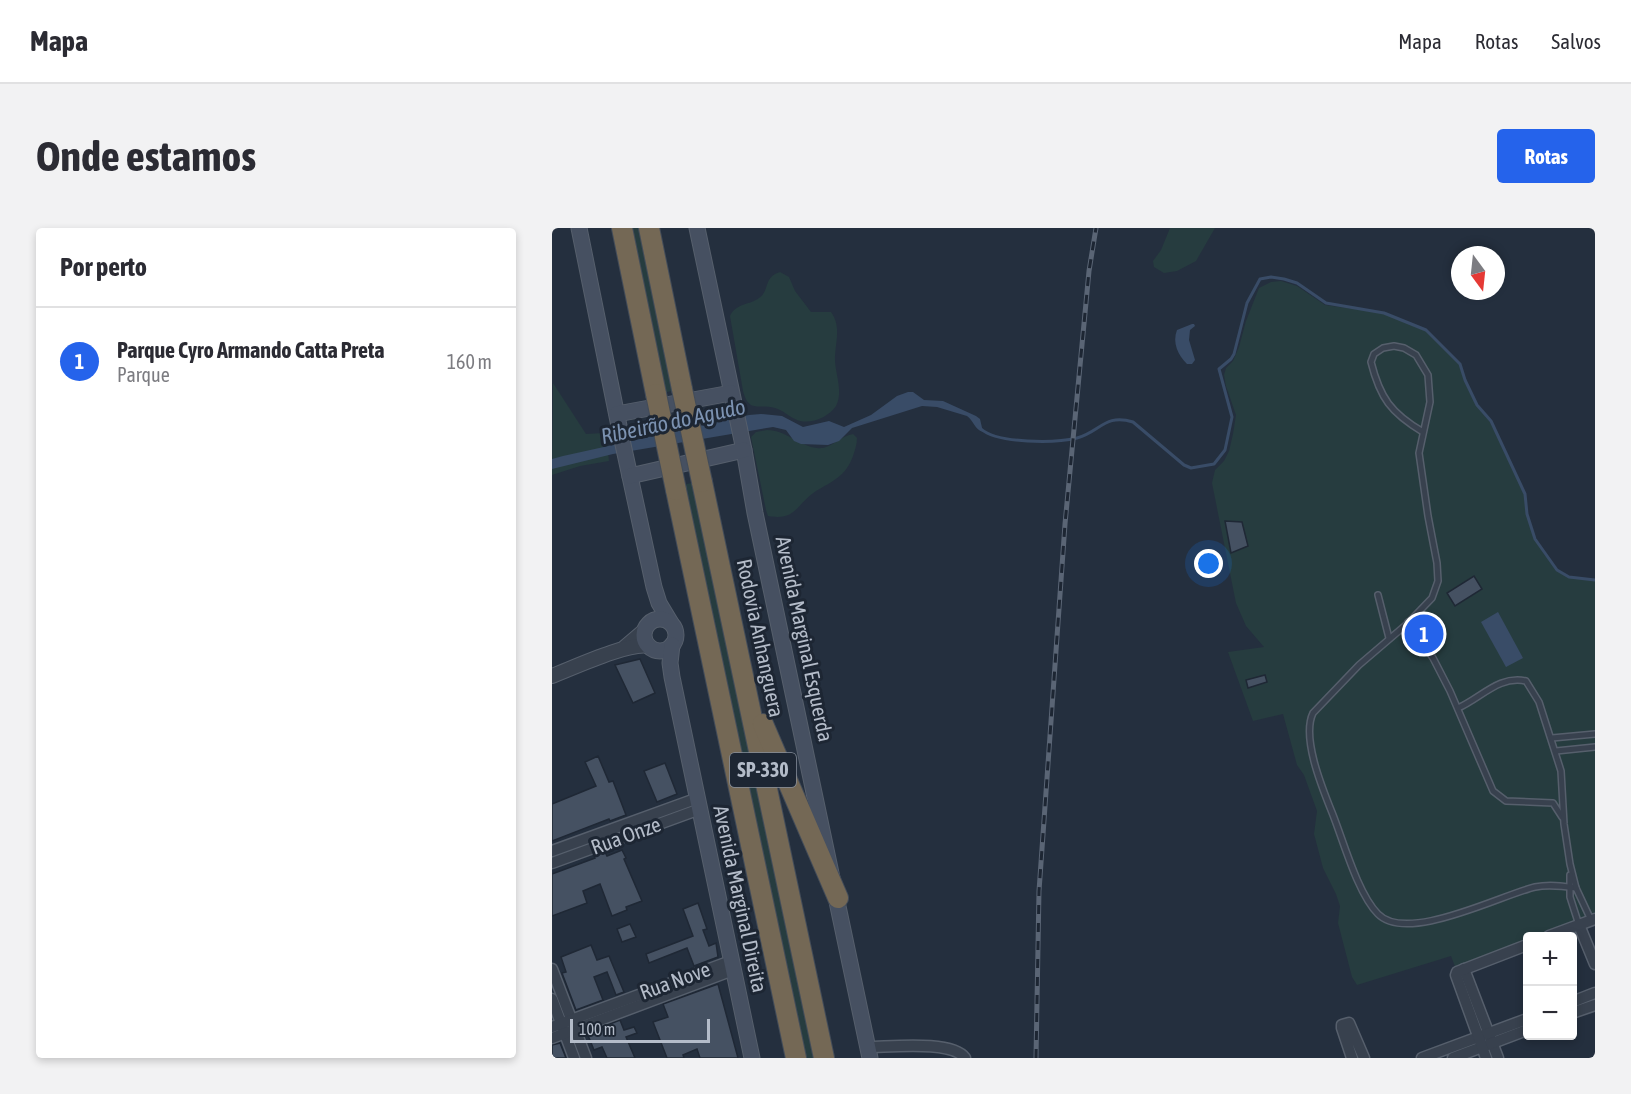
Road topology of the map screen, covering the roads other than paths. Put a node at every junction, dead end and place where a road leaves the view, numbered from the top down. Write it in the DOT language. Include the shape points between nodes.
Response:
graph roads {
  1 [pos="579,228"];
  2 [pos="622,228"];
  3 [pos="649,228"];
  4 [pos="697,228"];
  5 [pos="732,393"];
  6 [pos="618,420"];
  7 [pos="1423,432"];
  8 [pos="743,446"];
  9 [pos="629,472"];
  10 [pos="654,587"];
  11 [pos="1378,595"];
  12 [pos="1408,622"];
  13 [pos="671,623"];
  14 [pos="646,628"];
  15 [pos="1389,638"];
  16 [pos="672,645"];
  17 [pos="650,647"];
  18 [pos="618,651"];
  19 [pos="742,669"];
  20 [pos="552,676"];
  21 [pos="672,677"];
  22 [pos="1458,708"];
  23 [pos="1595,734"];
  24 [pos="1552,738"];
  25 [pos="1595,747"];
  26 [pos="1556,750"];
  27 [pos="699,803"];
  28 [pos="1564,821"];
  29 [pos="552,851"];
  30 [pos="552,863"];
  31 [pos="1573,888"];
  32 [pos="838,898"];
  33 [pos="1594,923"];
  34 [pos="1580,925"];
  35 [pos="1560,932"];
  36 [pos="1523,947"];
  37 [pos="1595,964"];
  38 [pos="732,966"];
  39 [pos="552,969"];
  40 [pos="1595,993"];
  41 [pos="552,999"];
  42 [pos="1577,1000"];
  43 [pos="1595,1005"];
  44 [pos="1577,1012"];
  45 [pos="1523,1021"];
  46 [pos="565,1026"];
  47 [pos="1523,1031"];
  48 [pos="552,1038"];
  49 [pos="1485,1044"];
  50 [pos="869,1053"];
  51 [pos="574,1058"];
  52 [pos="586,1058"];
  53 [pos="752,1058"];
  54 [pos="796,1058"];
  55 [pos="824,1058"];
  56 [pos="965,1058"];
  57 [pos="1352,1058"];
  58 [pos="1364,1058"];
  59 [pos="1422,1058"];
  60 [pos="1453,1058"];
  61 [pos="1498,1058"];
  1 -- 6 [label="main road"];
  2 -- 54 [label="highway, SP-330, bridge"];
  3 -- 19 [label="highway, Rodovia Anhanguera / SP-330, bridge"];
  4 -- 5 [label="main road, Avenida Marginal Esquerda"];
  5 -- 6 [label="main road"];
  5 -- 8 [label="main road, Avenida Marginal Esquerda"];
  6 -- 9 [label="main road"];
  7 -- 7 [label="lane" via="1430,394 1425,368 1416,355 1404,348 1383,348 1371,362 1384,398 1395,413"];
  7 -- 12 [label="lane" via="1420,463 1439,574 1432,598"];
  8 -- 9 [label="main road"];
  8 -- 32 [label="main road, Avenida Marginal Esquerda"];
  9 -- 10 [label="main road"];
  10 -- 13 [label="main road"];
  10 -- 14 [label="main road"];
  11 -- 15 [label="lane"];
  12 -- 15 [label="lane"];
  12 -- 22 [label="lane" via="1433,658"];
  13 -- 14 [label="main road" via="657,619"];
  13 -- 16 [label="main road" via="676,636"];
  14 -- 17 [label="main road" via="645,639"];
  14 -- 18 [label="street"];
  15 -- 31 [label="lane" via="1313,713 1309,729 1320,780 1363,891 1377,913 1397,923 1422,922 1536,887"];
  16 -- 17 [label="main road" via="664,650"];
  16 -- 21 [label="main road, Avenida Marginal Direita"];
  17 -- 18 [label="street"];
  17 -- 21 [label="main road, Avenida Marginal Direita"];
  18 -- 20 [label="street"];
  19 -- 32 [label="highway"];
  19 -- 55 [label="highway, Rodovia Anhanguera / SP-330"];
  21 -- 27 [label="main road, Avenida Marginal Direita"];
  22 -- 24 [label="lane" via="1500,682 1526,681 1539,702"];
  22 -- 28 [label="lane" via="1497,795 1510,802 1553,803"];
  23 -- 24 [label="lane"];
  24 -- 26 [label="lane"];
  25 -- 26 [label="lane"];
  26 -- 28 [label="lane"];
  27 -- 29 [label="street, Rua Onze"];
  27 -- 30 [label="street, Rua Onze"];
  27 -- 38 [label="main road, Avenida Marginal Direita"];
  28 -- 31 [label="lane"];
  31 -- 33 [label="lane"];
  31 -- 34 [label="lane" via="1572,903"];
  32 -- 50 [label="main road, Avenida Marginal Esquerda"];
  33 -- 34 [label="street"];
  34 -- 35 [label="street"];
  34 -- 37 [label="street"];
  36 -- 49 [label="street" via="1461,971"];
  38 -- 46 [label="street, Rua Nove"];
  38 -- 53 [label="main road, Avenida Marginal Direita"];
  39 -- 46 [label="street"];
  40 -- 42 [label="street"];
  41 -- 46 [label="street"];
  43 -- 44 [label="street"];
  45 -- 49 [label="street"];
  46 -- 48 [label="street, Rua Nove"];
  46 -- 51 [label="street"];
  46 -- 52 [label="street"];
  47 -- 49 [label="street"];
  49 -- 59 [label="street"];
  49 -- 60 [label="street"];
  49 -- 61 [label="street"];
  50 -- 56 [label="street" via="945,1048"];
  57 -- 58 [label="street" via="1342,1028 1349,1023"];
}
